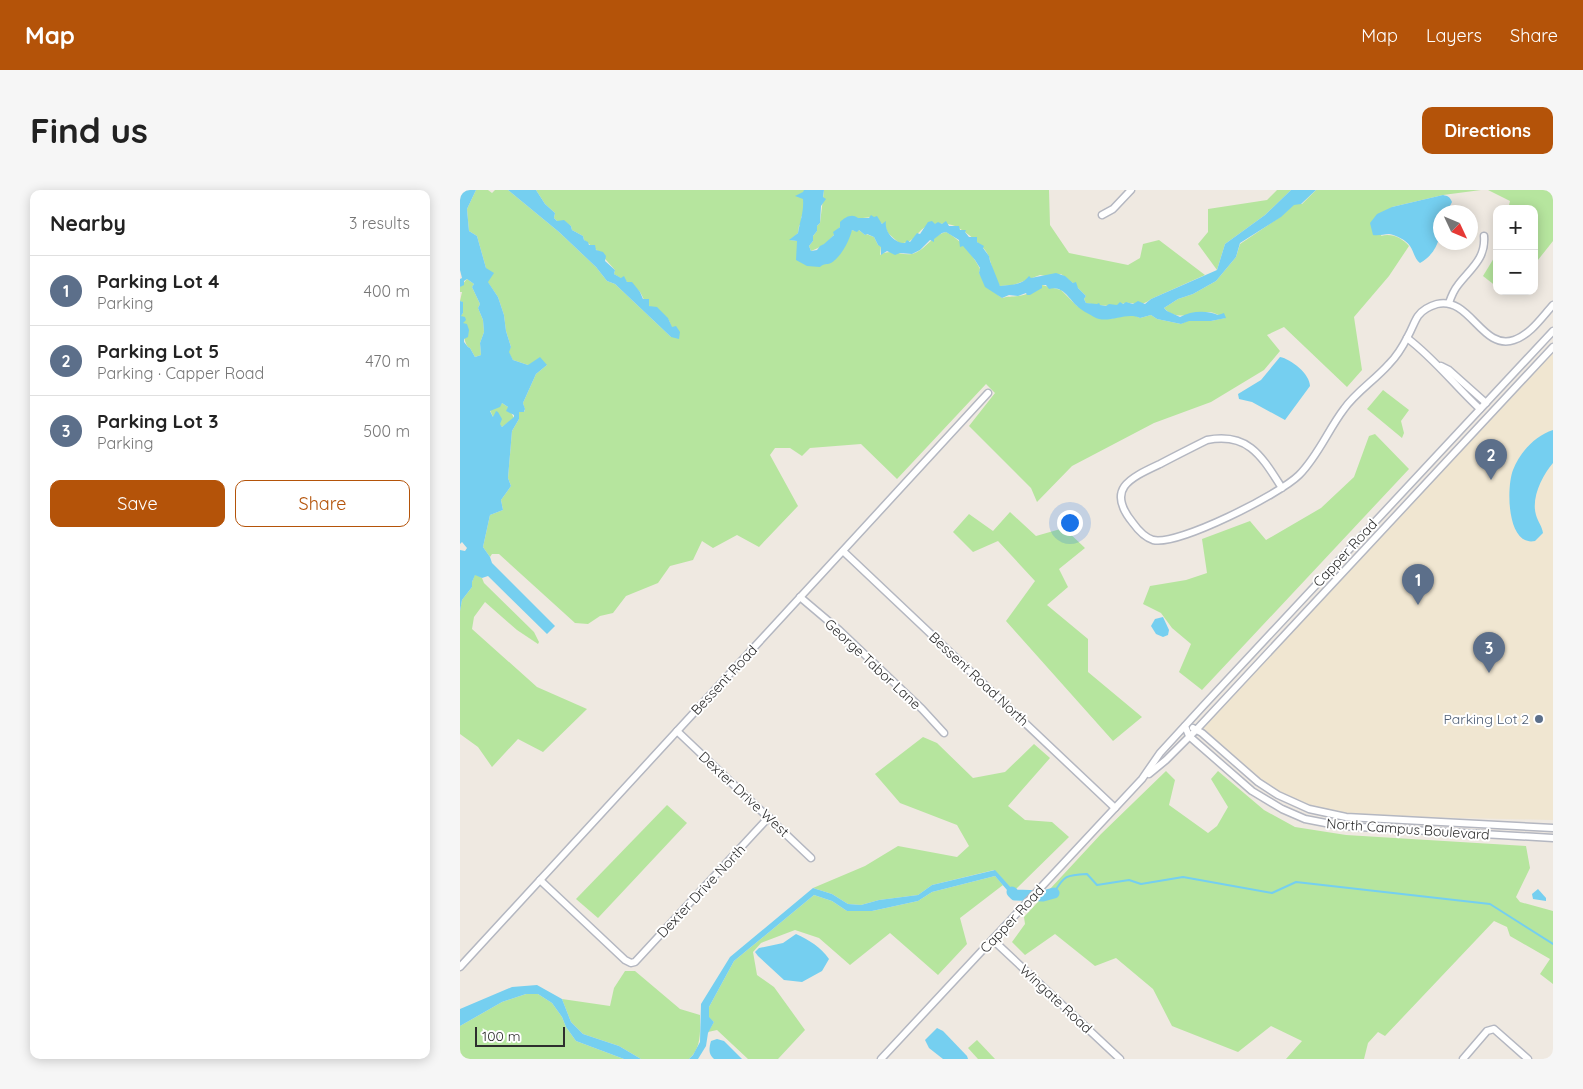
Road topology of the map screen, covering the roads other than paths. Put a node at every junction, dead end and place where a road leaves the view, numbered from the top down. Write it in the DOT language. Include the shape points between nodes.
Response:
graph roads {
  1 [pos="1131,190"];
  2 [pos="1102,215"];
  3 [pos="1484,236"];
  4 [pos="1449,303"];
  5 [pos="1553,305"];
  6 [pos="1553,331"];
  7 [pos="1407,338"];
  8 [pos="1553,347"];
  9 [pos="1440,366"];
  10 [pos="1467,386"];
  11 [pos="1462,392"];
  12 [pos="988,393"];
  13 [pos="1486,403"];
  14 [pos="1480,409"];
  15 [pos="1282,488"];
  16 [pos="843,551"];
  17 [pos="800,597"];
  18 [pos="1184,726"];
  19 [pos="1196,729"];
  20 [pos="677,731"];
  21 [pos="944,733"];
  22 [pos="1189,736"];
  23 [pos="1142,779"];
  24 [pos="1296,804"];
  25 [pos="1115,808"];
  26 [pos="1291,813"];
  27 [pos="769,817"];
  28 [pos="1423,820"];
  29 [pos="1553,828"];
  30 [pos="1423,832"];
  31 [pos="1553,838"];
  32 [pos="811,858"];
  33 [pos="540,880"];
  34 [pos="993,940"];
  35 [pos="460,967"];
  36 [pos="881,1059"];
  37 [pos="1120,1059"];
  38 [pos="1463,1059"];
  39 [pos="1528,1059"];
  1 -- 2 [label="street" via="1113,209"];
  3 -- 4 [label="street" via="1485,247 1479,259 1455,289"];
  4 -- 5 [label="street" via="1464,311 1490,336 1505,342 1520,338"];
  4 -- 7 [label="street" via="1425,309"];
  6 -- 13 [label="street, Capper Road"];
  7 -- 9 [label="street"];
  7 -- 15 [label="street" via="1380,374 1348,403 1305,469"];
  8 -- 19 [label="street, Capper Road"];
  9 -- 10 [label="street"];
  9 -- 11 [label="street"];
  10 -- 11 [label="street"];
  10 -- 13 [label="street"];
  11 -- 14 [label="street"];
  12 -- 16 [label="street, Bessent Road"];
  13 -- 14 [label="street, Capper Road"];
  14 -- 18 [label="street, Capper Road"];
  15 -- 15 [label="street" via="1236,514 1160,540 1141,533 1124,512 1121,496 1134,476 1216,438 1232,439 1253,449"];
  16 -- 17 [label="street, Bessent Road"];
  16 -- 25 [label="street, Bessent Road North"];
  17 -- 20 [label="street, Bessent Road"];
  17 -- 21 [label="street, George Tabor Lane" via="845,635"];
  18 -- 19 [label="street, North Campus Boulevard"];
  18 -- 22 [label="street, North Campus Boulevard"];
  18 -- 23 [label="street, Capper Road"];
  19 -- 22 [label="street, Capper Road"];
  19 -- 24 [label="street, North Campus Boulevard" via="1258,782"];
  20 -- 27 [label="street, Dexter Drive West"];
  20 -- 33 [label="street, Bessent Road"];
  22 -- 23 [label="street, Capper Road"];
  22 -- 26 [label="street, North Campus Boulevard" via="1252,791"];
  23 -- 25 [label="street, Capper Road"];
  24 -- 26 [label="street"];
  24 -- 28 [label="street, North Campus Boulevard" via="1334,815"];
  25 -- 34 [label="street, Capper Road"];
  26 -- 30 [label="street, North Campus Boulevard" via="1341,826"];
  27 -- 32 [label="street, Dexter Drive West"];
  27 -- 33 [label="street, Dexter Drive North" via="632,962 625,960"];
  28 -- 29 [label="street, North Campus Boulevard"];
  28 -- 30 [label="street"];
  30 -- 31 [label="street, North Campus Boulevard"];
  33 -- 35 [label="street, Bessent Road"];
  34 -- 36 [label="street, Capper Road"];
  34 -- 37 [label="street, Wingate Road"];
  38 -- 39 [label="street" via="1491,1029 1498,1030"];
}
